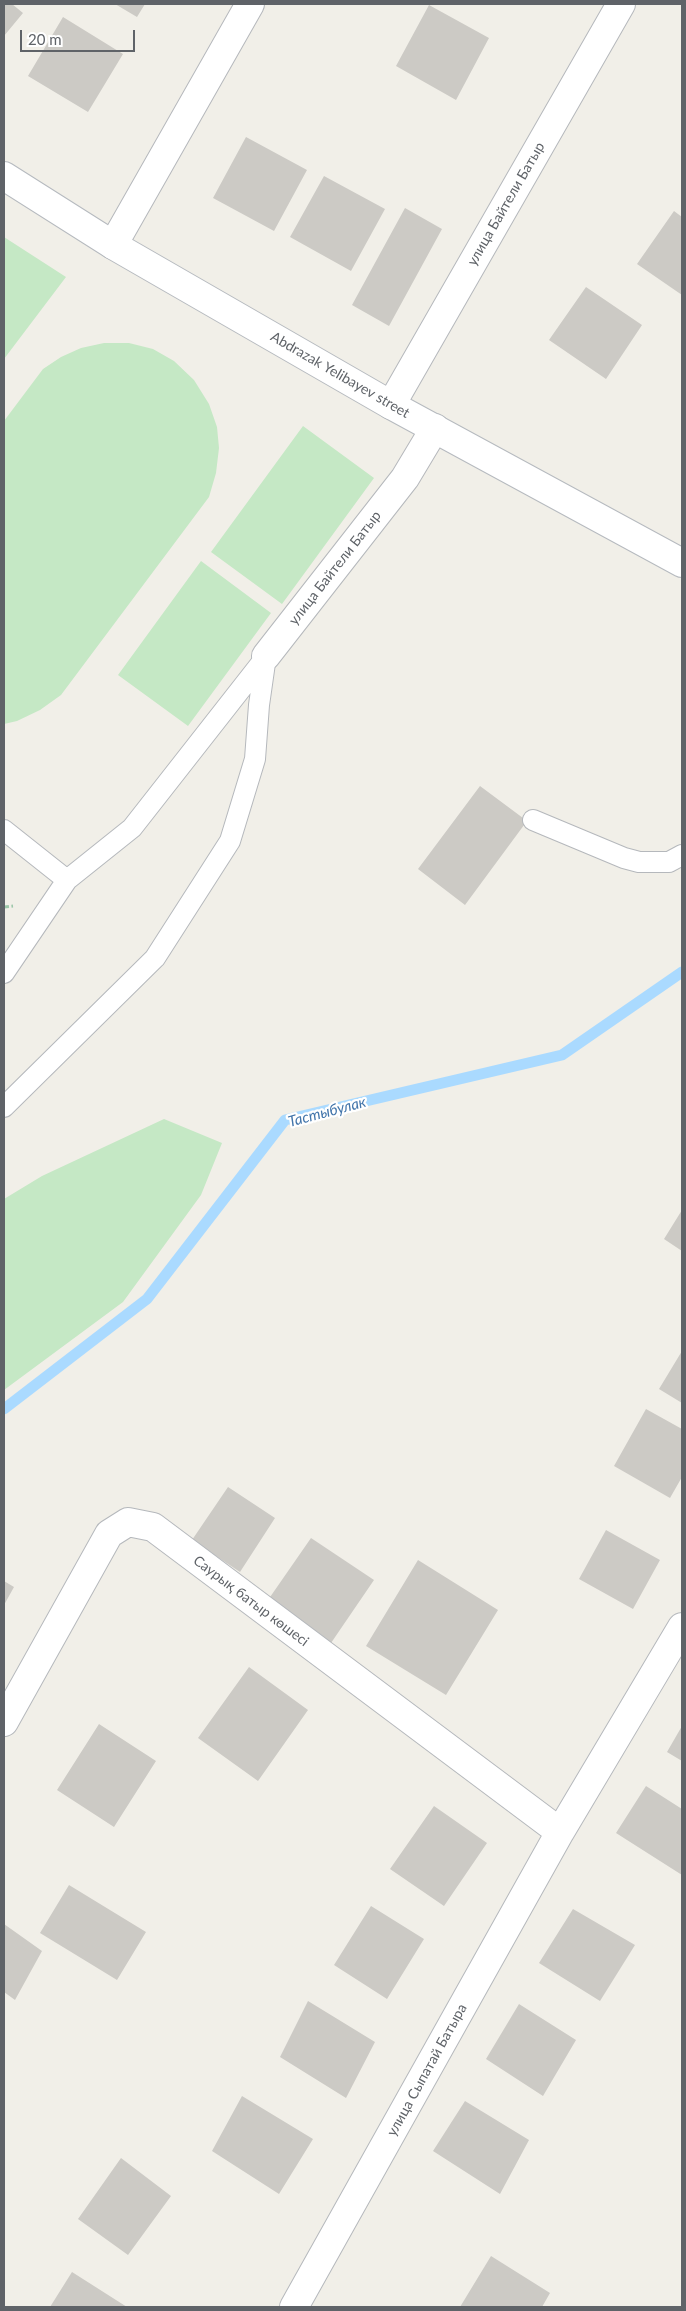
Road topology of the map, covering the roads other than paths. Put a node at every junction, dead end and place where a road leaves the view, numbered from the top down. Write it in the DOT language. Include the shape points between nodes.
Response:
graph roads {
  1 [pos="250,4"];
  2 [pos="621,4"];
  3 [pos="4,176"];
  4 [pos="113,245"];
  5 [pos="391,405"];
  6 [pos="435,428"];
  7 [pos="682,563"];
  8 [pos="266,656"];
  9 [pos="533,820"];
  10 [pos="4,830"];
  11 [pos="682,855"];
  12 [pos="67,880"];
  13 [pos="4,973"];
  14 [pos="4,1107"];
  15 [pos="682,1627"];
  16 [pos="4,1722"];
  17 [pos="560,1832"];
  18 [pos="294,2307"];
  1 -- 4 [label="street"];
  2 -- 5 [label="street, улица Байтели Батыр"];
  3 -- 4 [label="street, Abdrazak Yelibayev street"];
  4 -- 5 [label="street, Abdrazak Yelibayev street"];
  5 -- 6 [label="street, Abdrazak Yelibayev street"];
  6 -- 7 [label="street, Abdrazak Yelibayev street"];
  6 -- 8 [label="street, улица Байтели Батыр" via="405,478"];
  8 -- 12 [label="lane" via="132,828"];
  8 -- 14 [label="lane" via="255,759 230,840 155,958"];
  9 -- 11 [label="lane" via="639,862 668,862"];
  10 -- 12 [label="lane"];
  12 -- 13 [label="lane"];
  15 -- 17 [label="street, улица Сыпатай Батыра"];
  16 -- 17 [label="street, Саурық батыр көшесі" via="109,1534 128,1522 152,1528"];
  17 -- 18 [label="street, улица Сыпатай Батыра"];
}
